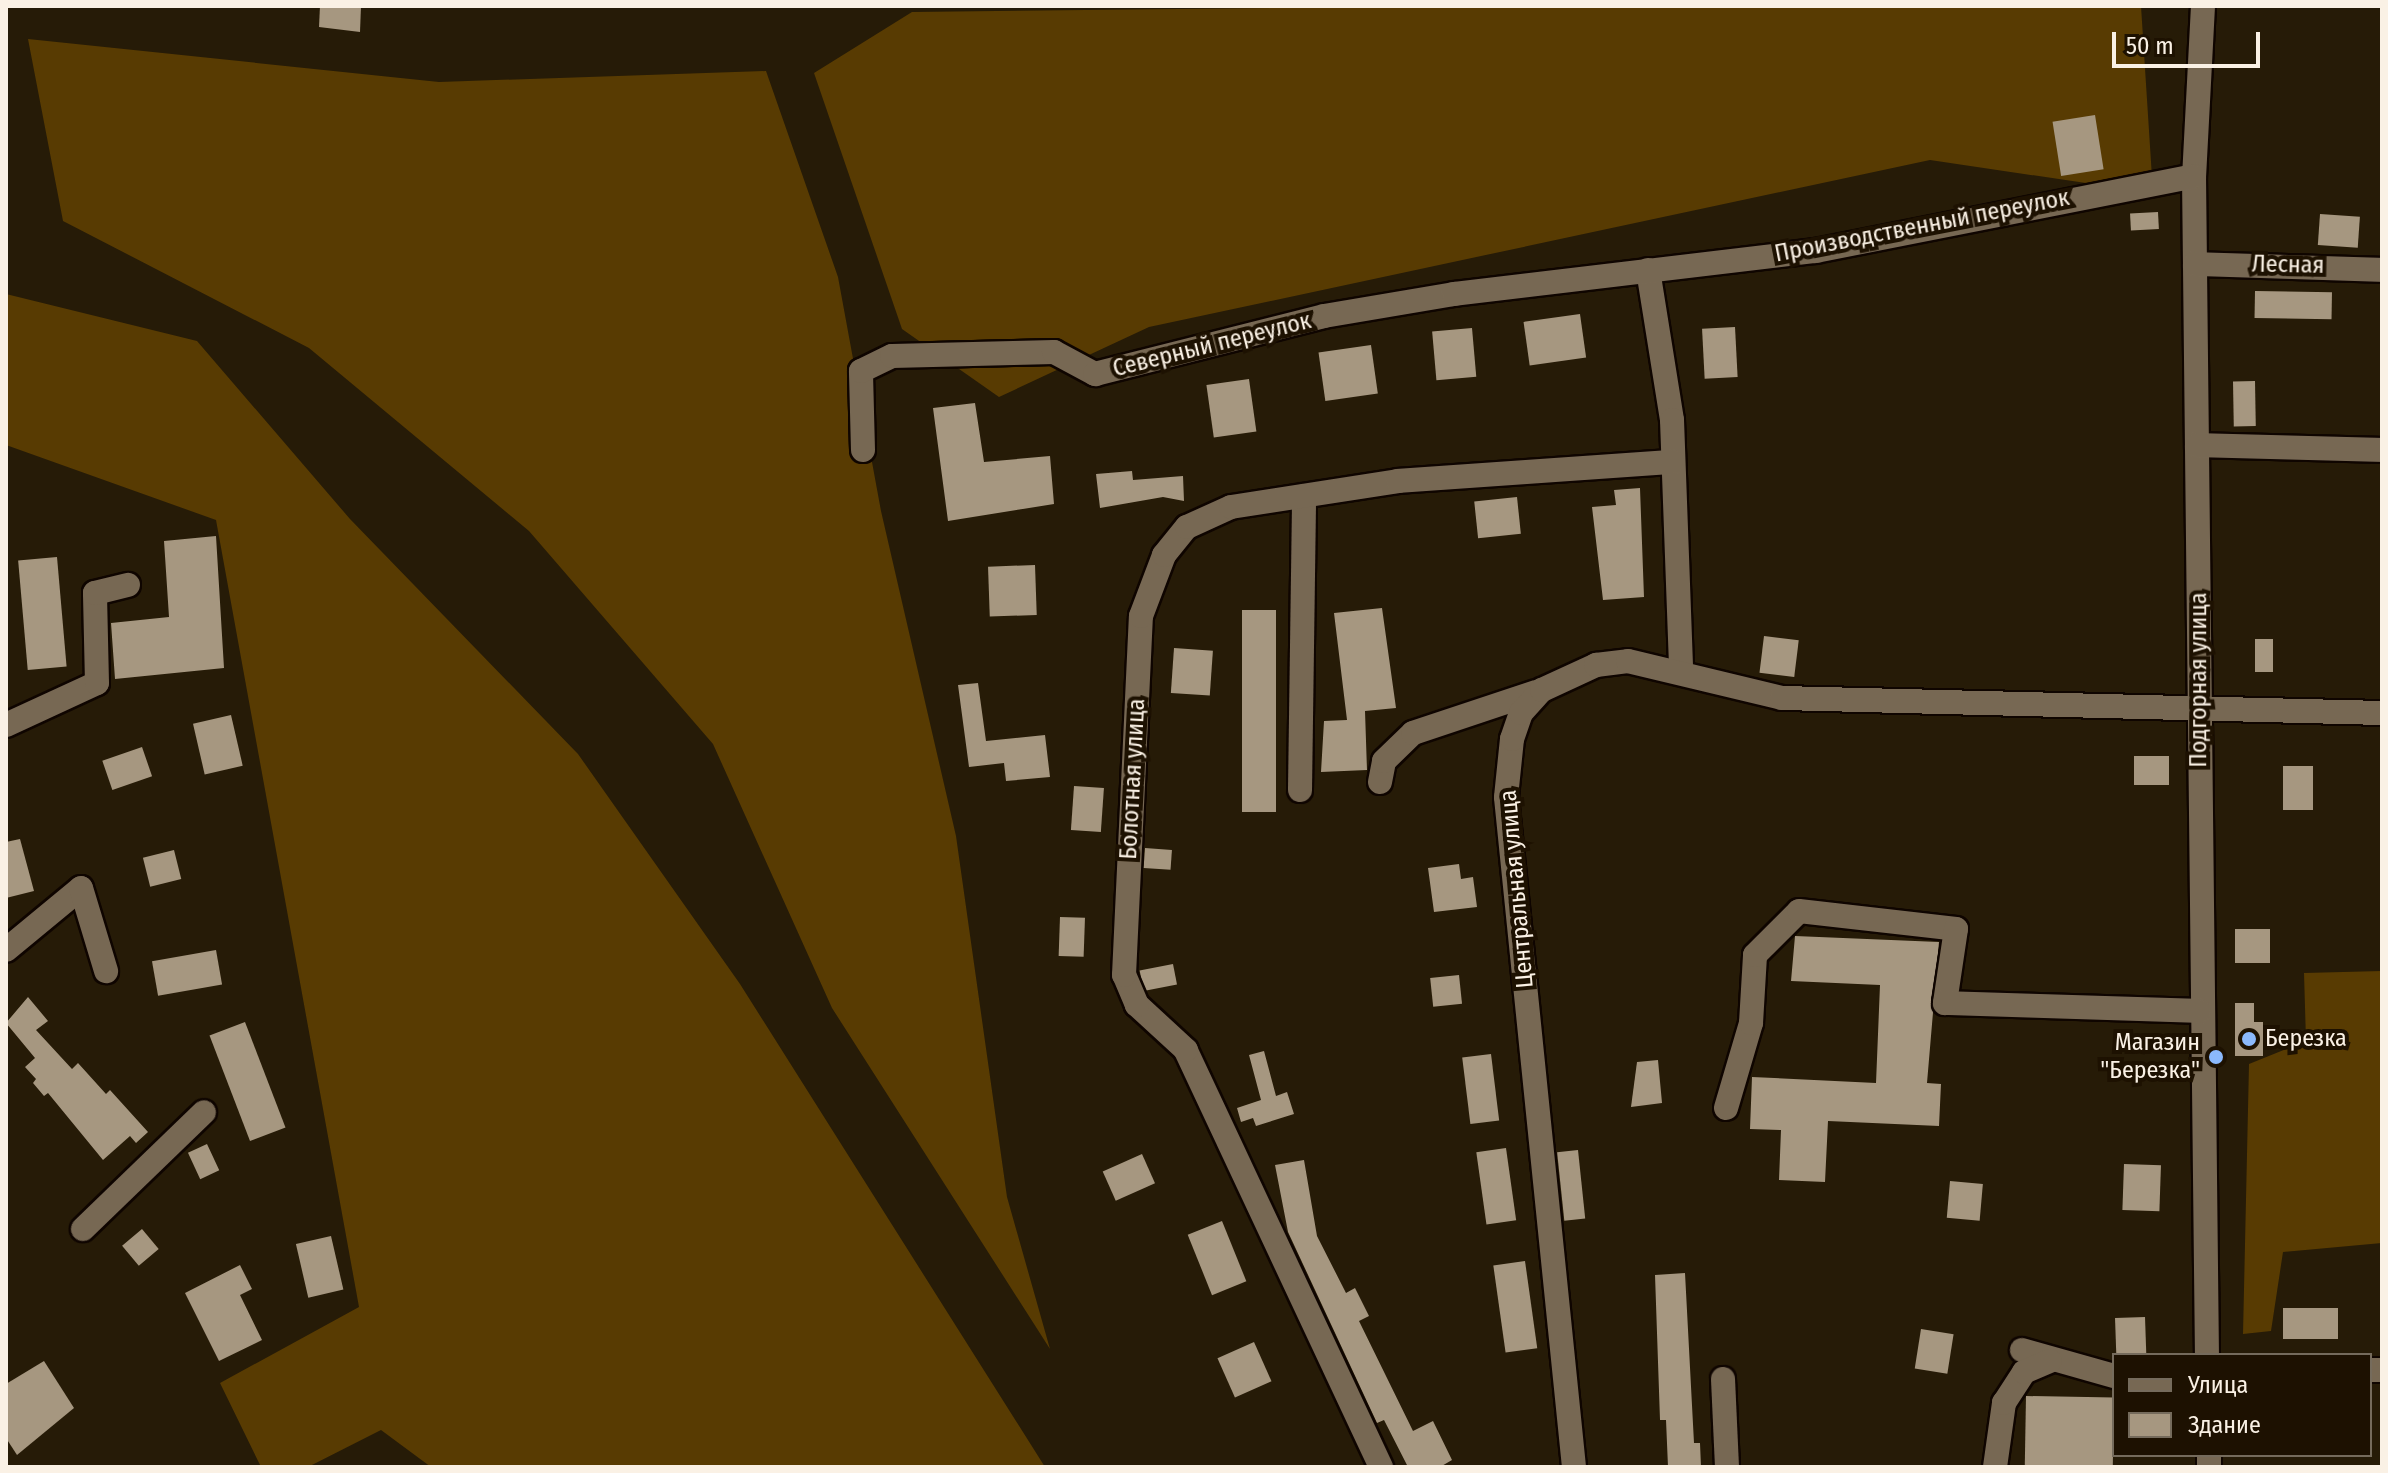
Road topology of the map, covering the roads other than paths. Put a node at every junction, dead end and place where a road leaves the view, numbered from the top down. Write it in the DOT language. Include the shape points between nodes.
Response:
graph roads {
  1 [pos="2203,6"];
  2 [pos="2194,176"];
  3 [pos="2195,264"];
  4 [pos="1648,270"];
  5 [pos="2382,270"];
  6 [pos="2197,445"];
  7 [pos="863,450"];
  8 [pos="2382,450"];
  9 [pos="1672,462"];
  10 [pos="1304,496"];
  11 [pos="128,585"];
  12 [pos="1681,671"];
  13 [pos="1542,690"];
  14 [pos="2200,706"];
  15 [pos="2382,713"];
  16 [pos="6,725"];
  17 [pos="1380,782"];
  18 [pos="1300,790"];
  19 [pos="6,950"];
  20 [pos="106,971"];
  21 [pos="2199,1011"];
  22 [pos="1726,1108"];
  23 [pos="204,1112"];
  24 [pos="83,1229"];
  25 [pos="2022,1350"];
  26 [pos="2207,1353"];
  27 [pos="2050,1361"];
  28 [pos="2112,1376"];
  29 [pos="1723,1379"];
  30 [pos="1381,1467"];
  31 [pos="1574,1467"];
  32 [pos="1727,1467"];
  33 [pos="1995,1467"];
  1 -- 2 [label="street, Подгорная улица"];
  2 -- 3 [label="street, Подгорная улица"];
  2 -- 4 [label="street, Производственный переулок" via="1816,251"];
  3 -- 5 [label="street, Лесная"];
  3 -- 6 [label="street, Подгорная улица"];
  4 -- 7 [label="street, Северный переулок" via="1324,316 1095,374 1054,352 892,356 861,371"];
  4 -- 9 [label="street" via="1672,420"];
  6 -- 8 [label="street"];
  6 -- 14 [label="street, Подгорная улица"];
  9 -- 10 [label="street, Болотная улица" via="1398,481"];
  9 -- 12 [label="street" via="1682,586"];
  10 -- 18 [label="street"];
  10 -- 30 [label="street, Болотная улица" via="1231,507 1187,527 1164,555 1141,616 1124,975 1137,1005 1186,1050"];
  11 -- 16 [label="street" via="95,593 97,683"];
  12 -- 13 [label="street, Центральная улица" via="1628,661 1596,665"];
  12 -- 14 [label="street, Центральная улица" via="1782,698"];
  13 -- 17 [label="street" via="1413,733 1384,761"];
  13 -- 31 [label="street, Центральная улица" via="1521,713 1512,739 1506,797"];
  14 -- 15 [label="street, Центральная улица"];
  14 -- 21 [label="street, Подгорная улица"];
  19 -- 20 [label="street" via="81,888"];
  21 -- 22 [label="street" via="1945,1003 1956,929 1799,911 1755,955 1751,1023"];
  21 -- 26 [label="street, Подгорная улица"];
  23 -- 24 [label="street"];
  25 -- 27 [label="street"];
  27 -- 28 [label="street"];
  27 -- 33 [label="street" via="2024,1372 2004,1403"];
  29 -- 32 [label="street"];
}
